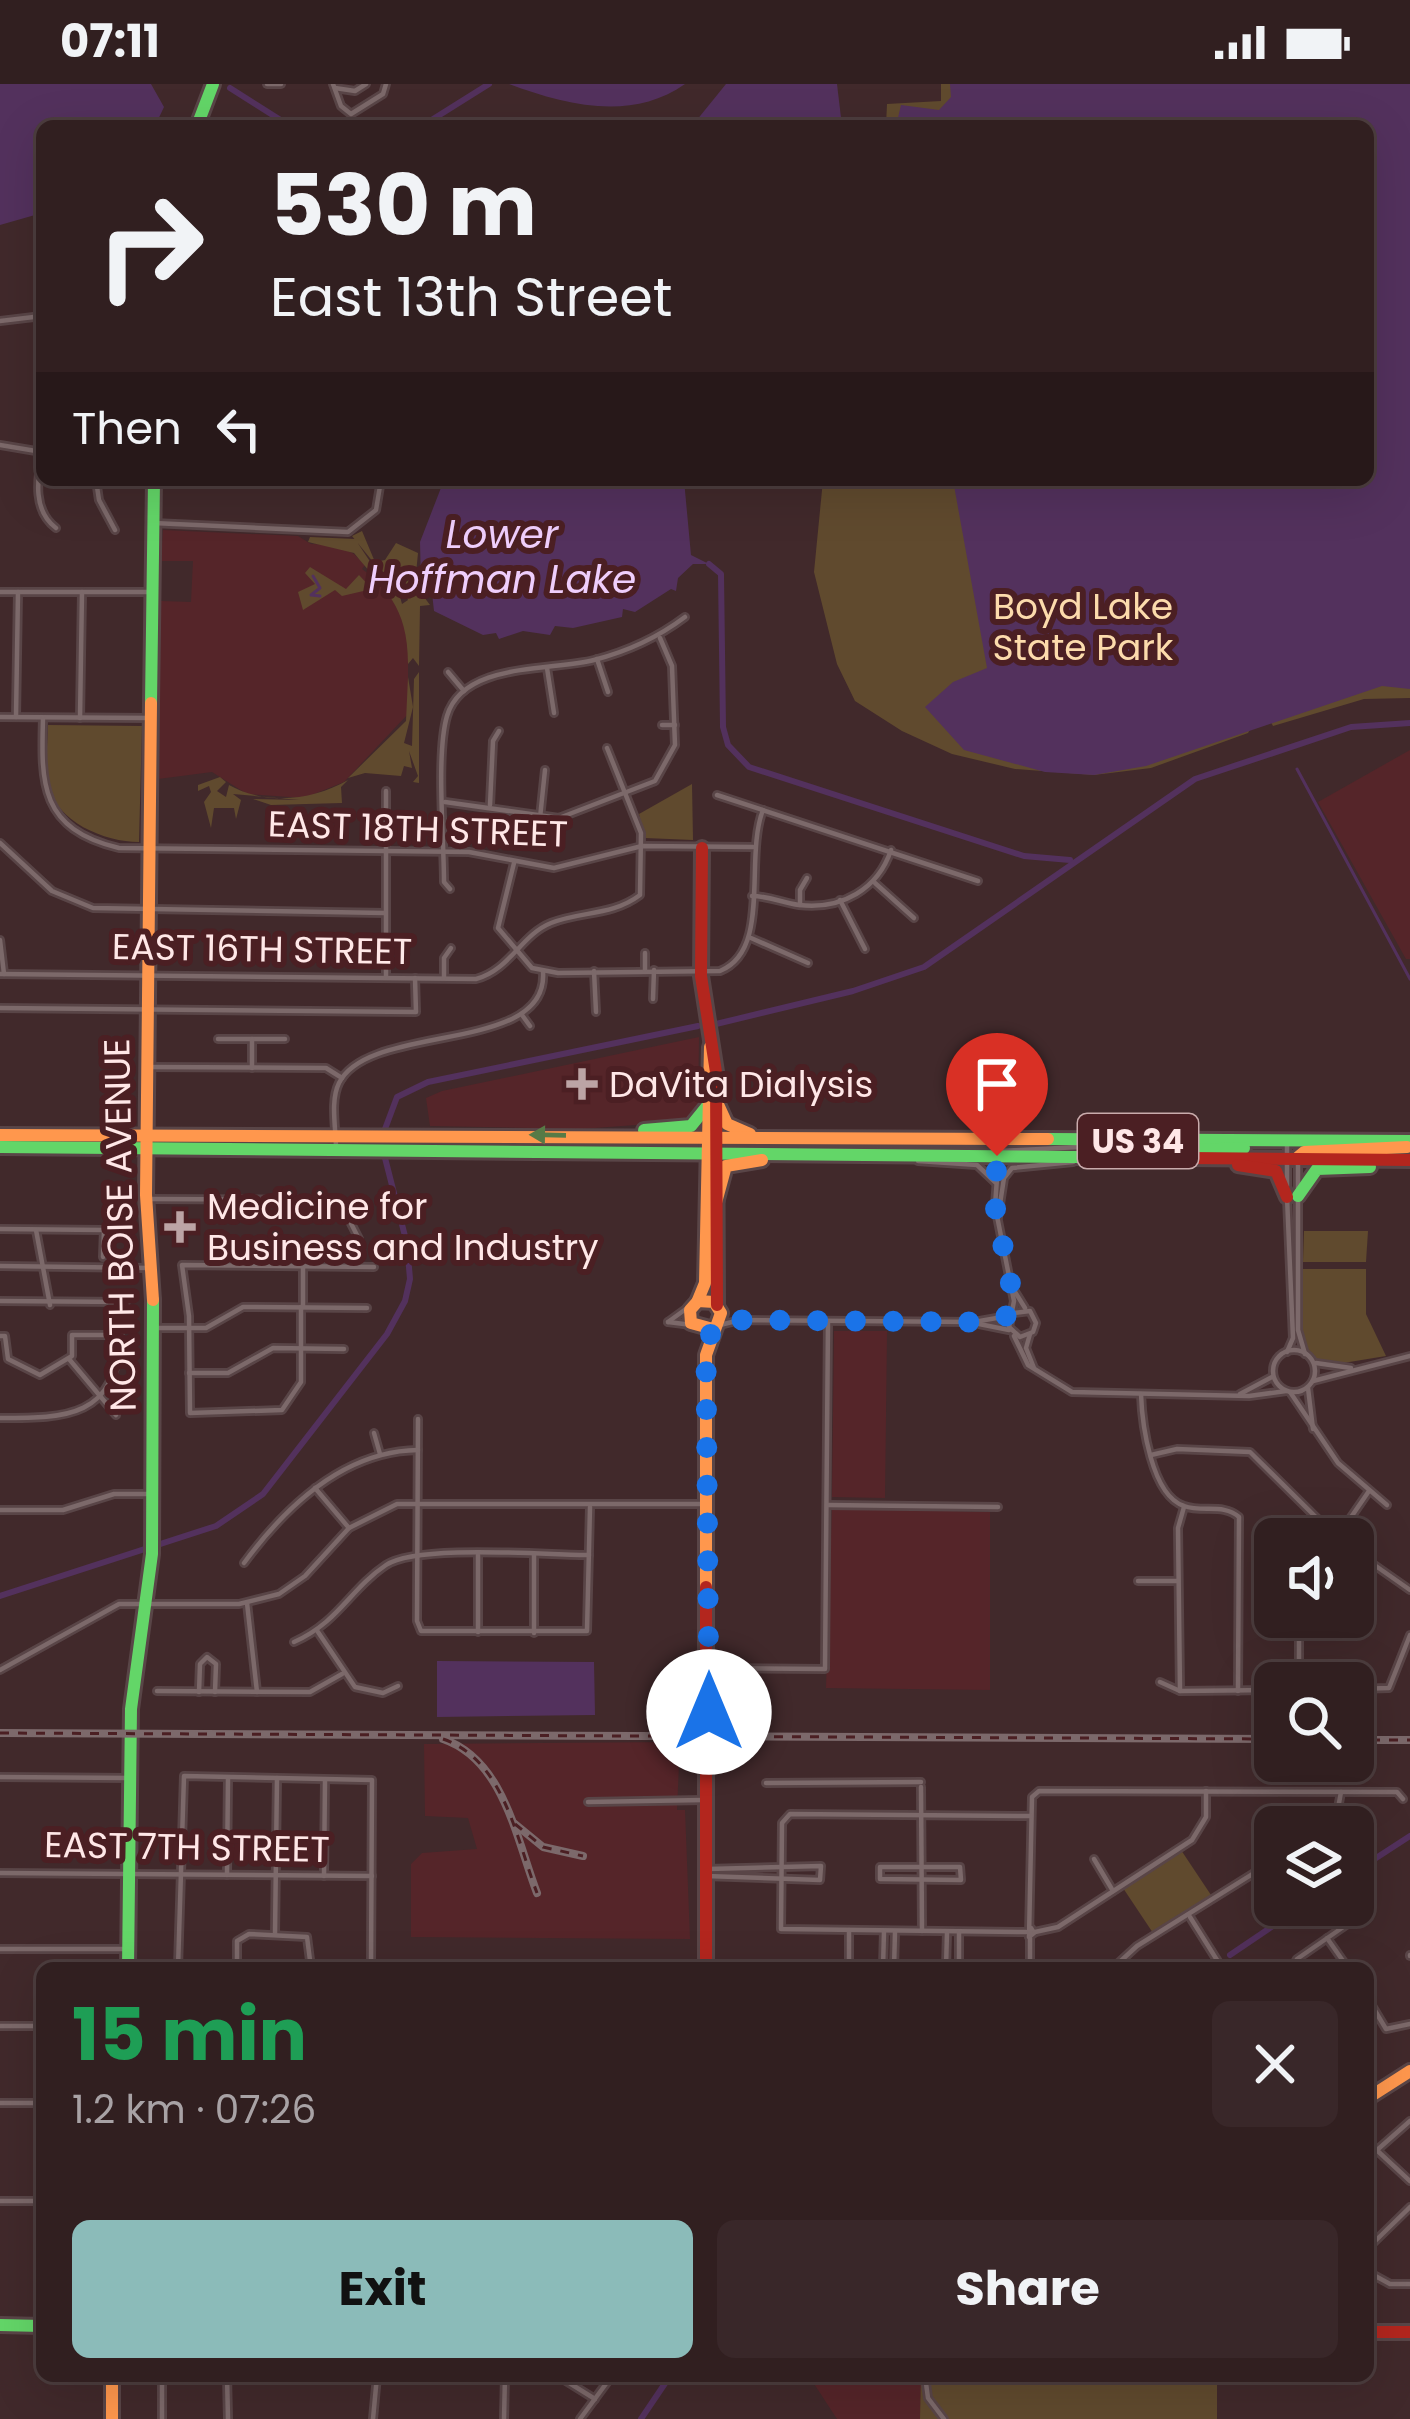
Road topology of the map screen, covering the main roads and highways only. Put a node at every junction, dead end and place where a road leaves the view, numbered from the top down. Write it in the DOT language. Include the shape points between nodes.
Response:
graph roads {
  1 [pos="213,84"];
  2 [pos="199,120"];
  3 [pos="154,486"];
  4 [pos="702,848"];
  5 [pos="712,1103"];
  6 [pos="41,1134"];
  7 [pos="0,1135"];
  8 [pos="620,1136"];
  9 [pos="795,1139"];
  10 [pos="147,1140"];
  11 [pos="336,1141"];
  12 [pos="989,1141"];
  13 [pos="1410,1144"];
  14 [pos="711,1145"];
  15 [pos="0,1146"];
  16 [pos="1292,1151"];
  17 [pos="877,1155"];
  18 [pos="1128,1158"];
  19 [pos="1193,1158"];
  20 [pos="1410,1163"];
  21 [pos="714,1210"];
  22 [pos="696,1302"];
  23 [pos="718,1307"];
  24 [pos="694,1327"];
  25 [pos="714,1327"];
  26 [pos="706,1355"];
  27 [pos="128,1962"];
  28 [pos="706,1962"];
  29 [pos="1410,2071"];
  30 [pos="1374,2094"];
  31 [pos="0,2325"];
  32 [pos="36,2326"];
  33 [pos="1374,2332"];
  34 [pos="1410,2332"];
  35 [pos="112,2382"];
  36 [pos="112,2419"];
  1 -- 2 [label="main road"];
  3 -- 10 [label="main road, NORTH BOISE AVENUE"];
  4 -- 5 [label="main road"];
  5 -- 8 [label="main road" via="691,1126"];
  5 -- 9 [label="main road" via="735,1129"];
  5 -- 14 [label="main road"];
  6 -- 7 [label="main road, US 34"];
  6 -- 10 [label="main road, US 34"];
  6 -- 15 [label="main road"];
  8 -- 11 [label="main road, US 34, one-way"];
  8 -- 14 [label="main road, US 34"];
  9 -- 12 [label="main road, US 34"];
  9 -- 14 [label="main road, US 34"];
  10 -- 11 [label="main road, US 34"];
  10 -- 15 [label="main road, US 34"];
  10 -- 27 [label="main road, NORTH BOISE AVENUE" via="152,1547 133,1693"];
  11 -- 14 [label="main road, US 34"];
  12 -- 16 [label="main road, US 34"];
  12 -- 17 [label="main road"];
  13 -- 16 [label="main road, US 34"];
  14 -- 17 [label="main road, US 34"];
  14 -- 21 [label="main road"];
  14 -- 22 [label="main road" via="705,1283"];
  16 -- 18 [label="main road"];
  16 -- 19 [label="main road, US 34"];
  16 -- 20 [label="main road, US 34"];
  17 -- 18 [label="main road, US 34"];
  17 -- 21 [label="main road" via="732,1162 719,1178"];
  18 -- 19 [label="main road, US 34"];
  19 -- 20 [label="main road" via="1270,1168 1293,1196 1317,1169"];
  21 -- 23 [label="main road"];
  22 -- 23 [label="main road"];
  22 -- 24 [label="main road" via="689,1314"];
  23 -- 25 [label="main road"];
  24 -- 25 [label="main road"];
  24 -- 26 [label="main road"];
  25 -- 26 [label="main road"];
  26 -- 28 [label="main road"];
  29 -- 30 [label="main road"];
  31 -- 32 [label="main road"];
  33 -- 34 [label="main road"];
  35 -- 36 [label="main road"];
}
